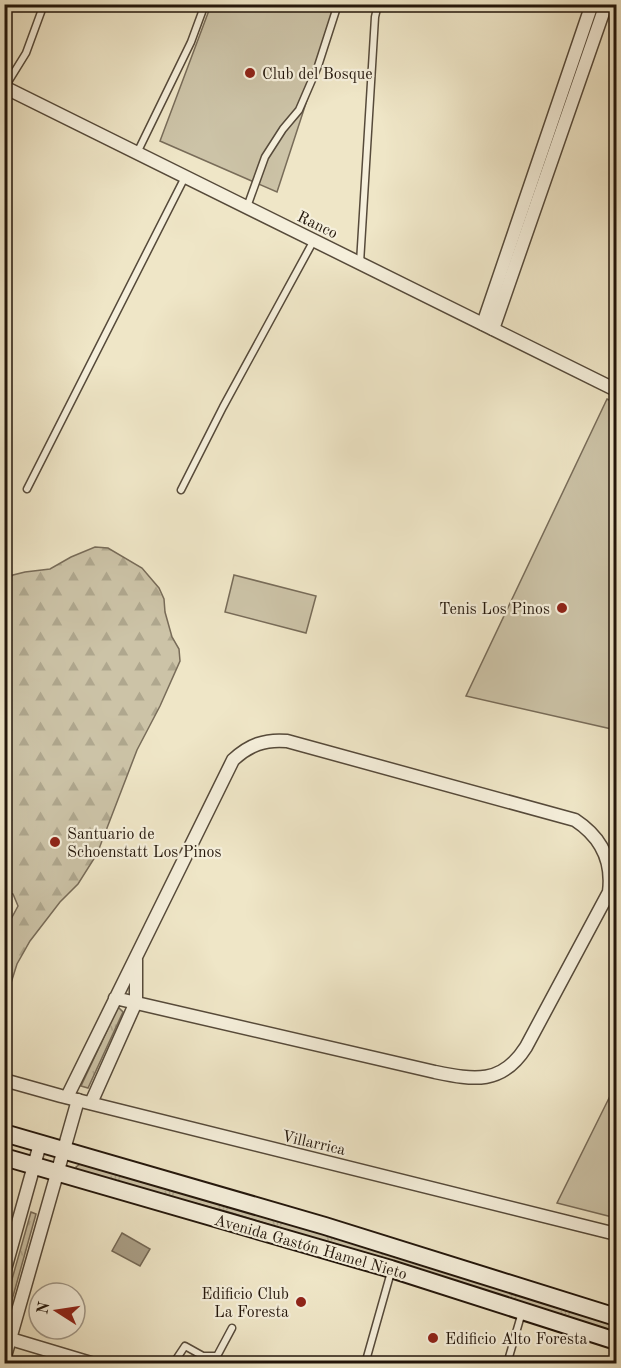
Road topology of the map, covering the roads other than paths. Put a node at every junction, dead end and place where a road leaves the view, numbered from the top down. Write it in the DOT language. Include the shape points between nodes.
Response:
graph roads {
  1 [pos="44,4"];
  2 [pos="205,4"];
  3 [pos="338,4"];
  4 [pos="378,4"];
  5 [pos="592,4"];
  6 [pos="606,4"];
  7 [pos="4,87"];
  8 [pos="137,153"];
  9 [pos="185,177"];
  10 [pos="247,207"];
  11 [pos="314,240"];
  12 [pos="360,263"];
  13 [pos="488,326"];
  14 [pos="616,390"];
  15 [pos="27,489"];
  16 [pos="181,490"];
  17 [pos="136,956"];
  18 [pos="116,998"];
  19 [pos="136,1002"];
  20 [pos="4,1080"];
  21 [pos="72,1098"];
  22 [pos="91,1103"];
  23 [pos="4,1133"];
  24 [pos="40,1144"];
  25 [pos="63,1151"];
  26 [pos="4,1157"];
  27 [pos="34,1166"];
  28 [pos="57,1173"];
  29 [pos="616,1234"];
  30 [pos="391,1269"];
  31 [pos="4,1273"];
  32 [pos="522,1311"];
  33 [pos="616,1317"];
  34 [pos="232,1328"];
  35 [pos="8,1338"];
  36 [pos="616,1341"];
  37 [pos="4,1360"];
  38 [pos="94,1364"];
  39 [pos="173,1364"];
  40 [pos="365,1364"];
  41 [pos="507,1364"];
  1 -- 7 [label="lane" via="26,53"];
  2 -- 8 [label="lane" via="191,42"];
  3 -- 10 [label="lane" via="318,66 298,110 265,158"];
  4 -- 12 [label="lane"];
  5 -- 13 [label="street"];
  6 -- 13 [label="street"];
  7 -- 8 [label="street, Ranco"];
  8 -- 9 [label="street, Ranco"];
  9 -- 10 [label="street, Ranco"];
  9 -- 15 [label="lane"];
  10 -- 11 [label="street, Ranco"];
  11 -- 12 [label="street, Ranco"];
  11 -- 16 [label="lane"];
  12 -- 13 [label="street, Ranco"];
  13 -- 14 [label="street, Ranco"];
  17 -- 18 [label="street"];
  17 -- 19 [label="street"];
  17 -- 19 [label="street" via="233,760 262,742 287,741 575,820 602,846 610,873 609,892 526,1047 512,1065 493,1076 457,1077"];
  18 -- 19 [label="street"];
  18 -- 21 [label="street"];
  19 -- 22 [label="street"];
  20 -- 21 [label="street, Villarrica"];
  21 -- 22 [label="street, Villarrica"];
  21 -- 25 [label="street"];
  22 -- 29 [label="street, Villarrica"];
  23 -- 24 [label="main road, Avenida Gastón Hamel Nieto"];
  24 -- 25 [label="main road, Avenida Gastón Hamel Nieto"];
  24 -- 27 [label="street"];
  25 -- 28 [label="street"];
  25 -- 33 [label="main road, Avenida Gastón Hamel Nieto" via="325,1226"];
  26 -- 27 [label="main road, Avenida Gastón Hamel Nieto"];
  27 -- 28 [label="main road, Avenida Gastón Hamel Nieto"];
  27 -- 31 [label="street"];
  28 -- 30 [label="main road, Avenida Gastón Hamel Nieto"];
  28 -- 35 [label="street"];
  30 -- 32 [label="main road, Avenida Gastón Hamel Nieto"];
  30 -- 40 [label="lane"];
  32 -- 36 [label="main road, Avenida Gastón Hamel Nieto"];
  32 -- 41 [label="lane"];
  34 -- 39 [label="lane" via="217,1356 203,1356 185,1346"];
  35 -- 37 [label="street"];
  35 -- 38 [label="street"];
}
